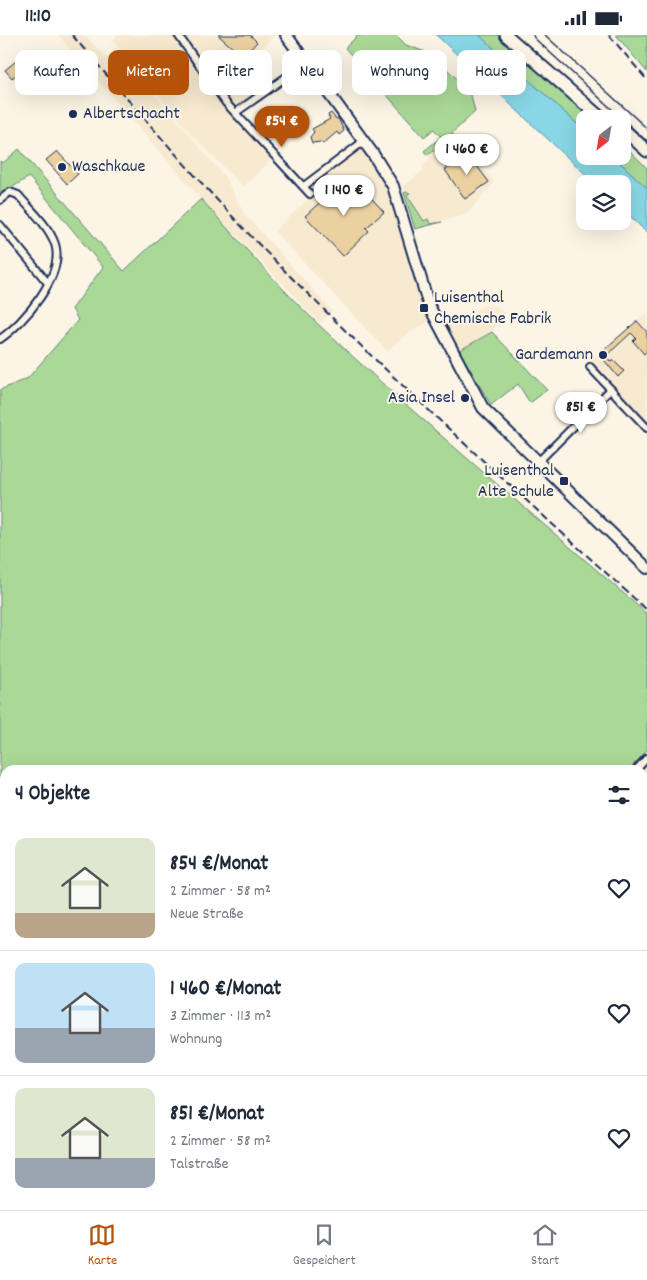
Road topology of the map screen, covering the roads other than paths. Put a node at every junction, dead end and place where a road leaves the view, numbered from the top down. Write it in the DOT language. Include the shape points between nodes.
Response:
graph roads {
  1 [pos="178,35"];
  2 [pos="286,35"];
  3 [pos="506,35"];
  4 [pos="538,35"];
  5 [pos="518,40"];
  6 [pos="297,50"];
  7 [pos="282,80"];
  8 [pos="330,95"];
  9 [pos="592,110"];
  10 [pos="602,110"];
  11 [pos="235,113"];
  12 [pos="647,135"];
  13 [pos="631,136"];
  14 [pos="364,141"];
  15 [pos="631,146"];
  16 [pos="647,151"];
  17 [pos="647,161"];
  18 [pos="304,186"];
  19 [pos="310,194"];
  20 [pos="0,200"];
  21 [pos="0,225"];
  22 [pos="47,283"];
  23 [pos="0,339"];
  24 [pos="590,367"];
  25 [pos="611,389"];
  26 [pos="647,428"];
  27 [pos="537,463"];
  28 [pos="647,569"];
  1 -- 11 [label="street"];
  2 -- 6 [label="main road"];
  3 -- 5 [label="highway"];
  4 -- 12 [label="street"];
  5 -- 9 [label="highway"];
  5 -- 10 [label="highway"];
  7 -- 11 [label="street"];
  8 -- 14 [label="main road"];
  11 -- 18 [label="street"];
  13 -- 16 [label="highway"];
  14 -- 18 [label="street"];
  14 -- 27 [label="main road" via="393,186 429,306 471,388 496,423"];
  15 -- 17 [label="highway"];
  18 -- 19 [label="street"];
  20 -- 22 [label="street" via="10,193 18,195 52,237 56,264"];
  21 -- 22 [label="street"];
  22 -- 23 [label="street" via="24,318"];
  24 -- 25 [label="street"];
  25 -- 26 [label="street"];
  25 -- 27 [label="street"];
  27 -- 28 [label="main road"];
}
